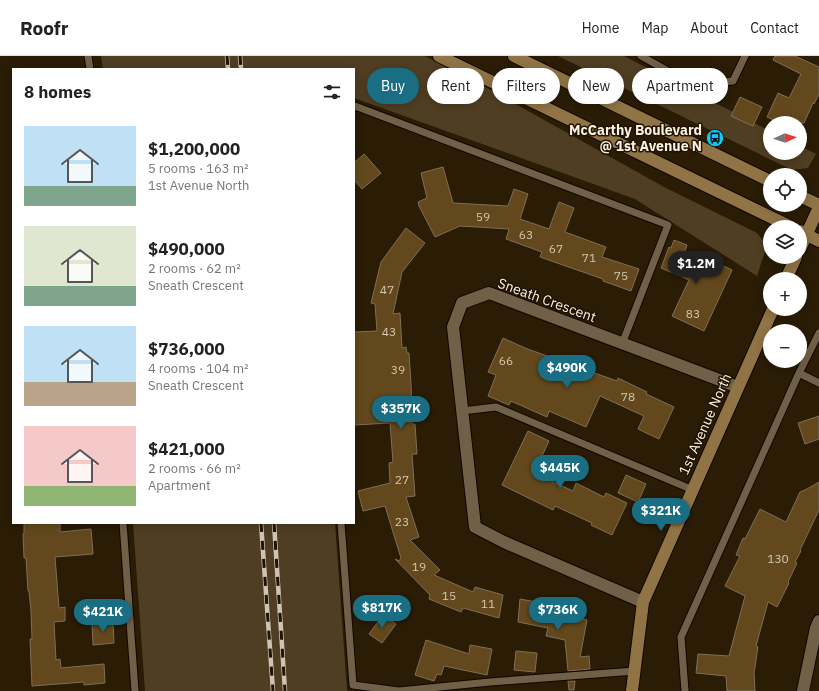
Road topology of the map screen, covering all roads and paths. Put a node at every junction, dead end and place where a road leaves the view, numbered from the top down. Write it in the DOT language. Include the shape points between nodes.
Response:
graph roads {
  1 [pos="88,56"];
  2 [pos="439,56"];
  3 [pos="514,56"];
  4 [pos="641,56"];
  5 [pos="745,56"];
  6 [pos="90,68"];
  7 [pos="355,106"];
  8 [pos="763,178"];
  9 [pos="807,200"];
  10 [pos="819,206"];
  11 [pos="777,220"];
  12 [pos="807,226"];
  13 [pos="807,235"];
  14 [pos="819,241"];
  15 [pos="770,316"];
  16 [pos="819,333"];
  17 [pos="622,344"];
  18 [pos="799,373"];
  19 [pos="819,383"];
  20 [pos="738,387"];
  21 [pos="462,411"];
  22 [pos="693,490"];
  23 [pos="123,524"];
  24 [pos="341,524"];
  25 [pos="643,602"];
  26 [pos="819,621"];
  27 [pos="635,671"];
  28 [pos="135,691"];
  29 [pos="632,691"];
  30 [pos="685,691"];
  31 [pos="803,691"];
  1 -- 6 [label="lane"];
  2 -- 11 [label="main road"];
  3 -- 8 [label="main road"];
  4 -- 5 [label="lane" via="693,85 733,81"];
  7 -- 17 [label="lane" via="668,225"];
  9 -- 10 [label="main road"];
  10 -- 12 [label="main road"];
  13 -- 14 [label="main road"];
  15 -- 20 [label="main road, 1st Avenue North"];
  16 -- 18 [label="lane"];
  17 -- 20 [label="street, Sneath Crescent"];
  17 -- 21 [label="street, Sneath Crescent" via="489,293 462,303 453,327"];
  18 -- 19 [label="lane"];
  18 -- 30 [label="lane" via="681,637"];
  20 -- 22 [label="main road, 1st Avenue North"];
  21 -- 22 [label="lane" via="496,407"];
  21 -- 25 [label="street, Sneath Crescent" via="474,527"];
  22 -- 25 [label="main road, 1st Avenue North"];
  23 -- 28 [label="lane"];
  24 -- 27 [label="lane" via="353,684 399,691"];
  25 -- 27 [label="main road, 1st Avenue North"];
  26 -- 31 [label="street"];
  27 -- 29 [label="main road, 1st Avenue North"];
}
